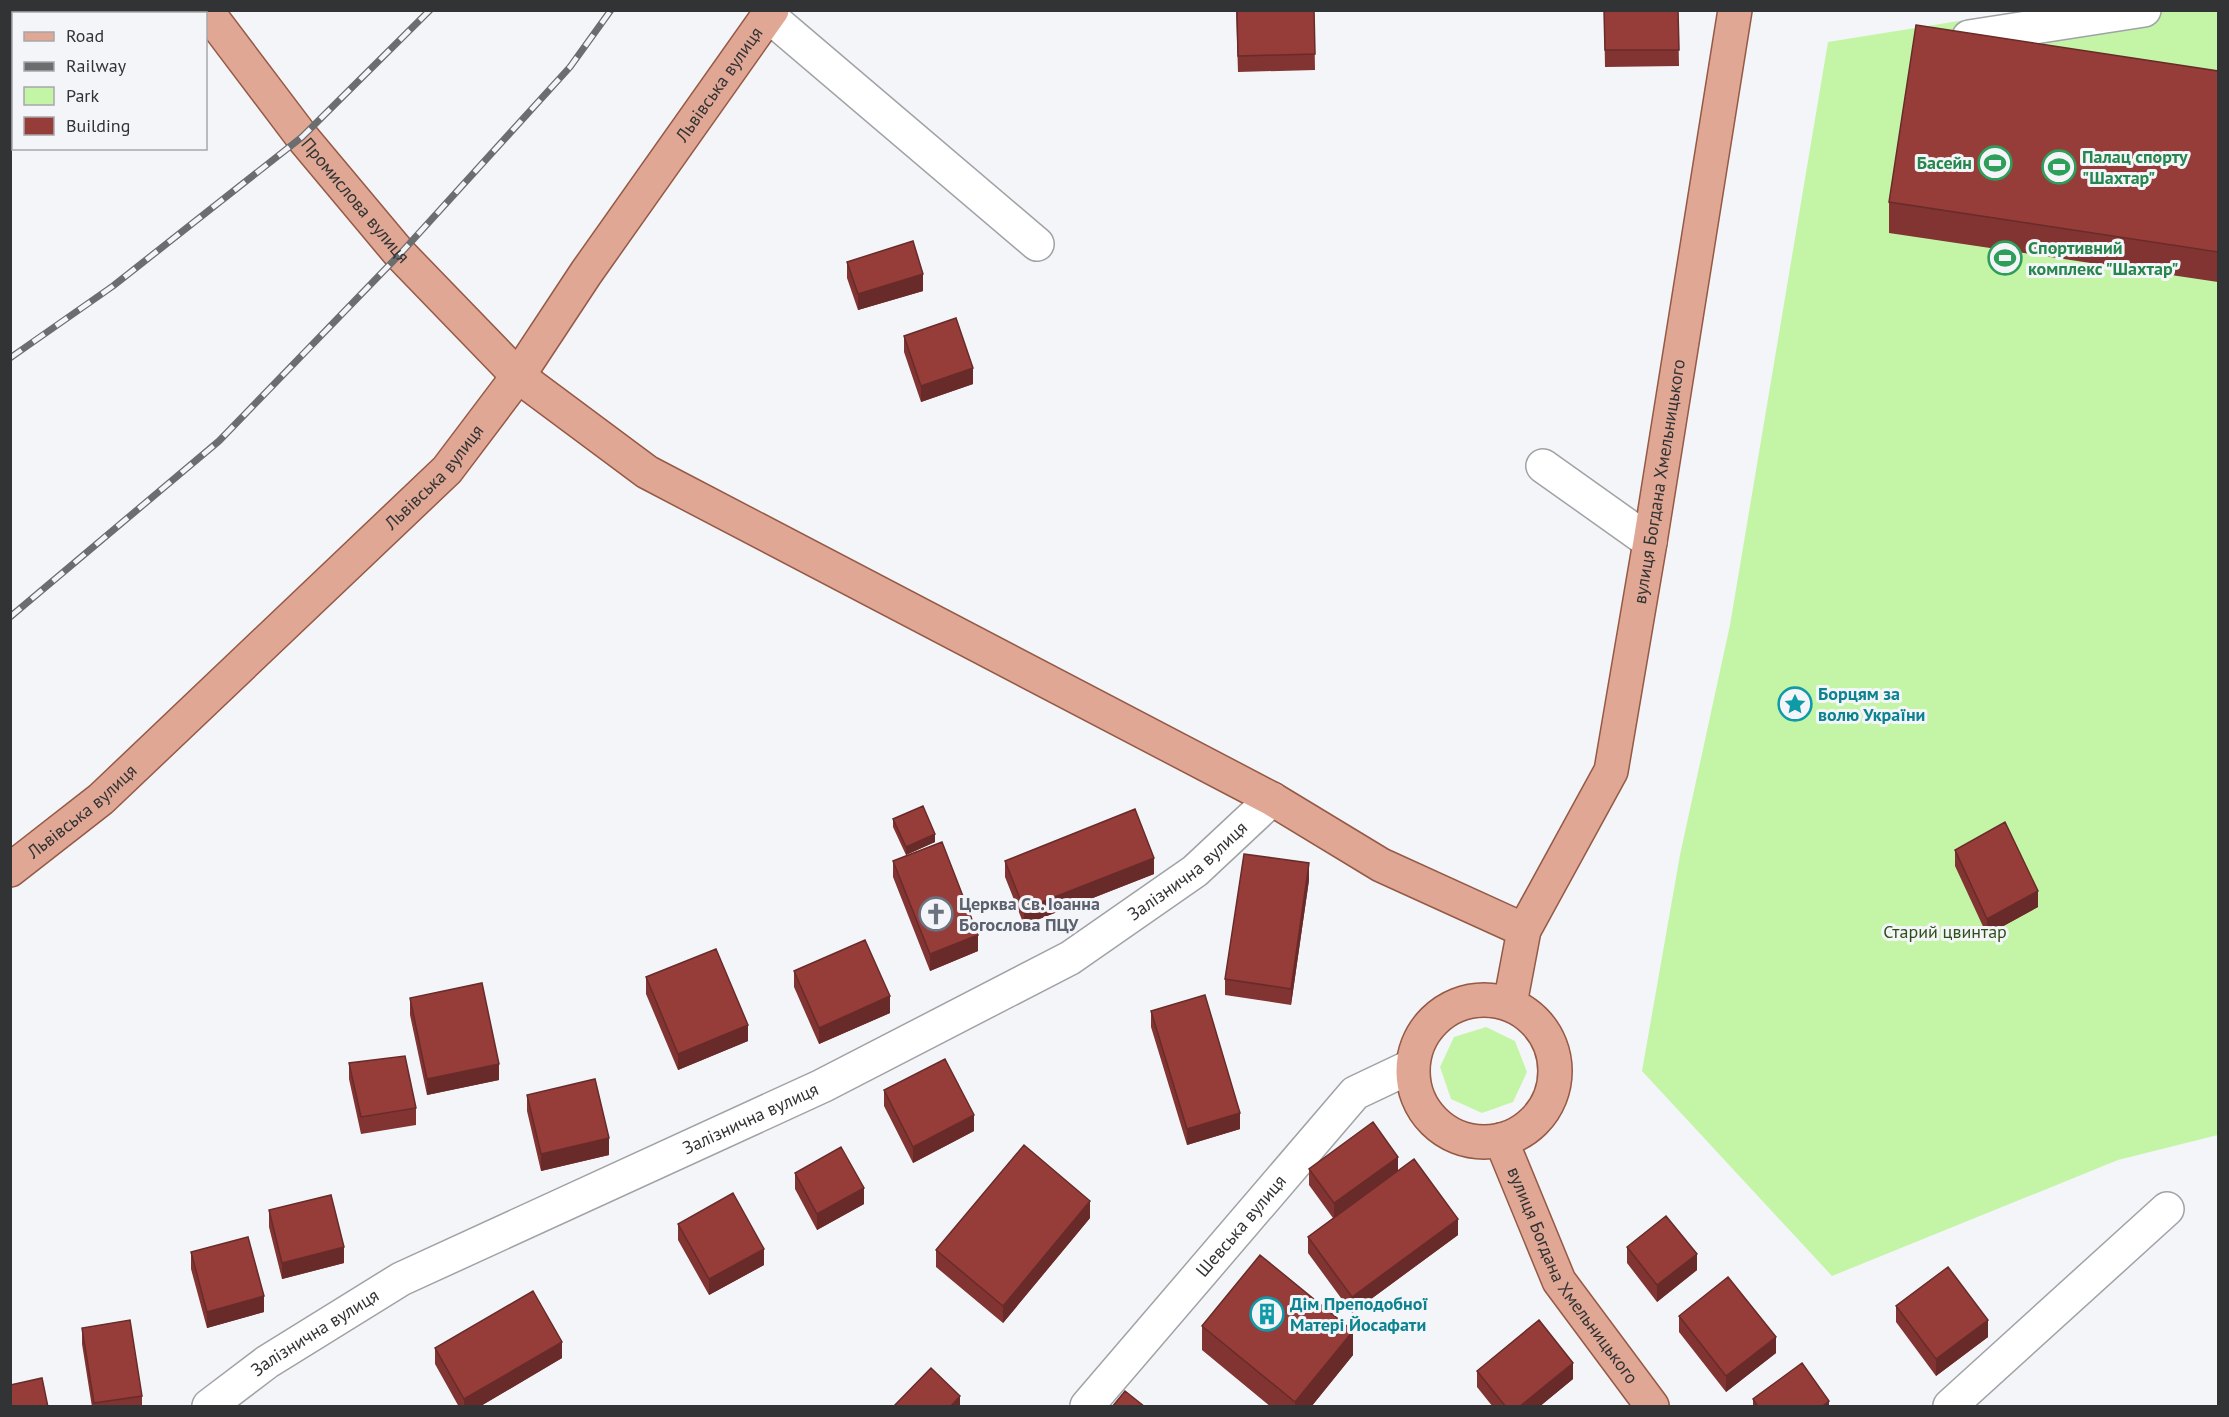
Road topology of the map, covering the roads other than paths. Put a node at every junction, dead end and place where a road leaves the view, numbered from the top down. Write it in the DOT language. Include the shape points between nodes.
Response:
graph roads {
  1 [pos="206,10"];
  2 [pos="1735,10"];
  3 [pos="2144,10"];
  4 [pos="771,13"];
  5 [pos="1969,37"];
  6 [pos="1037,243"];
  7 [pos="518,376"];
  8 [pos="1544,466"];
  9 [pos="1650,542"];
  10 [pos="1272,799"];
  11 [pos="10,870"];
  12 [pos="1524,930"];
  13 [pos="1510,1004"];
  14 [pos="1412,1066"];
  15 [pos="1501,1140"];
  16 [pos="2168,1209"];
  17 [pos="1652,1406"];
  18 [pos="209,1407"];
  19 [pos="1087,1407"];
  20 [pos="1950,1407"];
  1 -- 7 [label="main road, Промислова вулиця" via="302,136 400,254"];
  2 -- 9 [label="main road, вулиця Богдана Хмельницького"];
  3 -- 5 [label="street"];
  4 -- 6 [label="street"];
  4 -- 7 [label="main road, Львівська вулиця" via="586,273"];
  7 -- 10 [label="main road, Промислова вулиця" via="647,472"];
  7 -- 11 [label="main road, Львівська вулиця" via="447,470 101,799"];
  8 -- 9 [label="street"];
  9 -- 12 [label="main road, вулиця Богдана Хмельницького" via="1611,771"];
  10 -- 12 [label="main road, Промислова вулиця" via="1382,865"];
  10 -- 18 [label="street, Залізнична вулиця" via="1195,871 1071,958 822,1086 401,1279 267,1362"];
  12 -- 13 [label="main road, вулиця Богдана Хмельницького"];
  13 -- 14 [label="main road" via="1488,999 1466,1001 1445,1010 1417,1044"];
  13 -- 15 [label="main road" via="1544,1032 1553,1053 1555,1075 1550,1097 1539,1116 1522,1131"];
  14 -- 15 [label="main road" via="1414,1088 1423,1109 1438,1125 1457,1137 1479,1142"];
  14 -- 19 [label="street, Шевська вулиця" via="1355,1093"];
  15 -- 17 [label="main road, вулиця Богдана Хмельницького" via="1558,1281"];
  16 -- 20 [label="street"];
}
